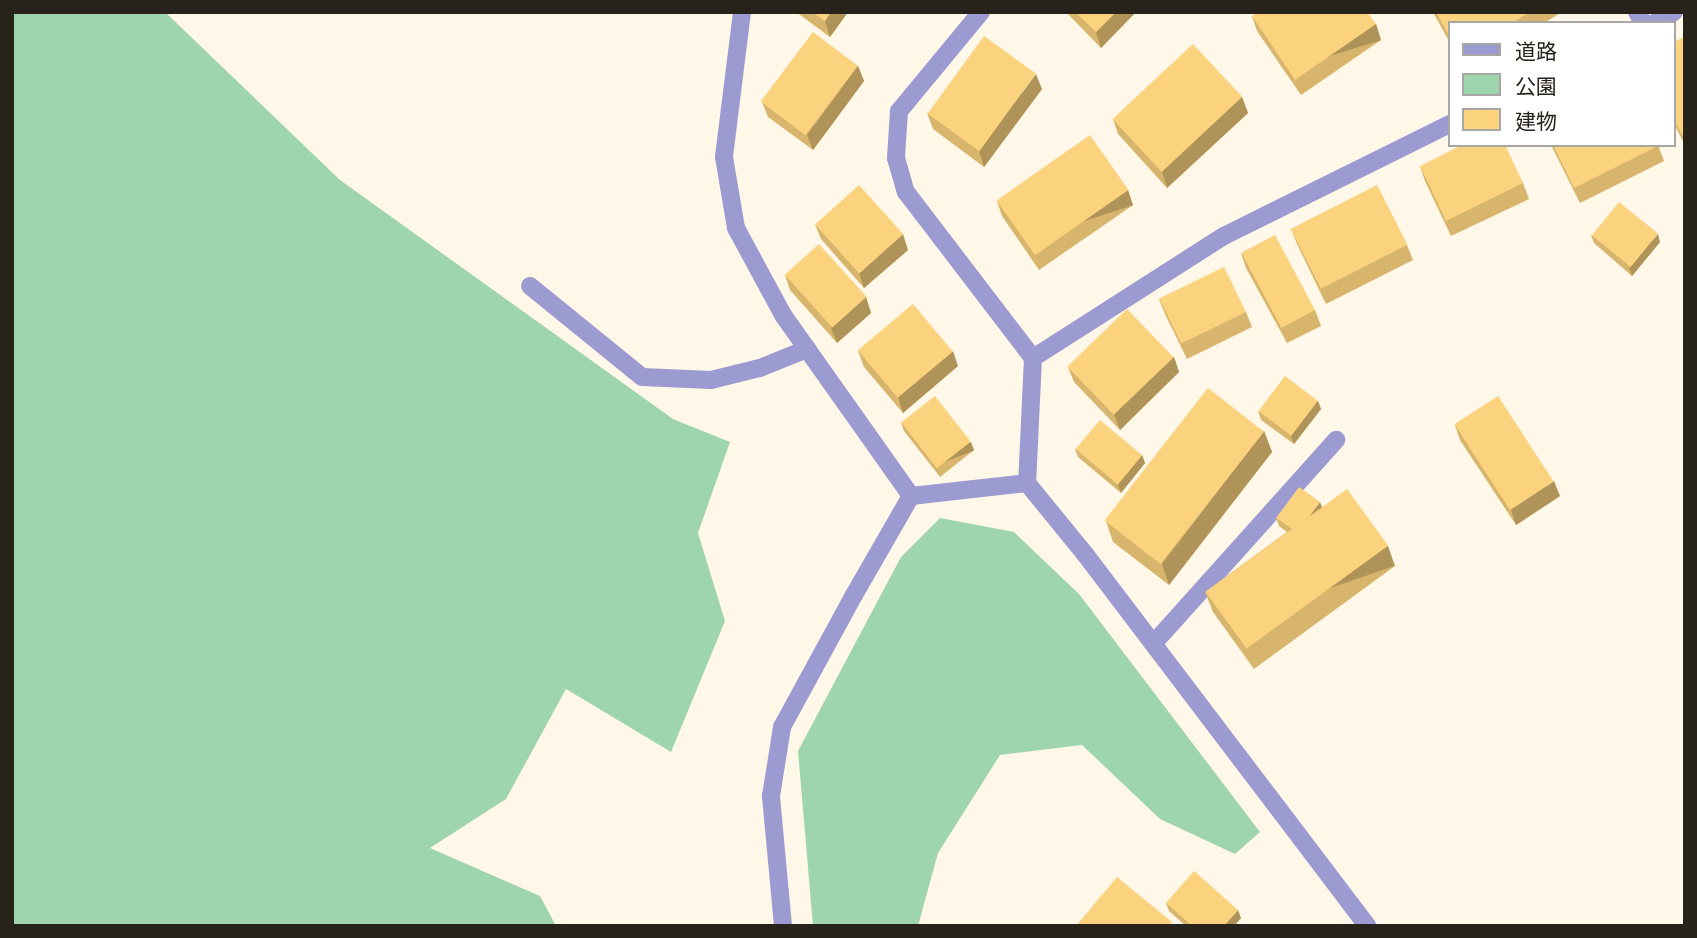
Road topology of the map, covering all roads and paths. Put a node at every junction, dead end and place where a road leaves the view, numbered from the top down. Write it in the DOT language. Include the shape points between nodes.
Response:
graph roads {
  1 [pos="742,12"];
  2 [pos="981,12"];
  3 [pos="1674,12"];
  4 [pos="1658,21"];
  5 [pos="1448,125"];
  6 [pos="530,286"];
  7 [pos="807,349"];
  8 [pos="1033,358"];
  9 [pos="1336,440"];
  10 [pos="1027,483"];
  11 [pos="911,496"];
  12 [pos="1154,643"];
  13 [pos="783,926"];
  14 [pos="1367,926"];
  1 -- 7 [label="street" via="724,157 736,228"];
  2 -- 8 [label="street" via="899,111 896,158 906,192"];
  3 -- 4 [label="street"];
  5 -- 8 [label="street" via="1224,236"];
  6 -- 7 [label="street" via="642,377 711,380 761,368"];
  7 -- 11 [label="street"];
  8 -- 10 [label="street"];
  9 -- 12 [label="street"];
  10 -- 11 [label="street"];
  10 -- 12 [label="street"];
  11 -- 13 [label="street" via="782,727 771,796"];
  12 -- 14 [label="street"];
}
